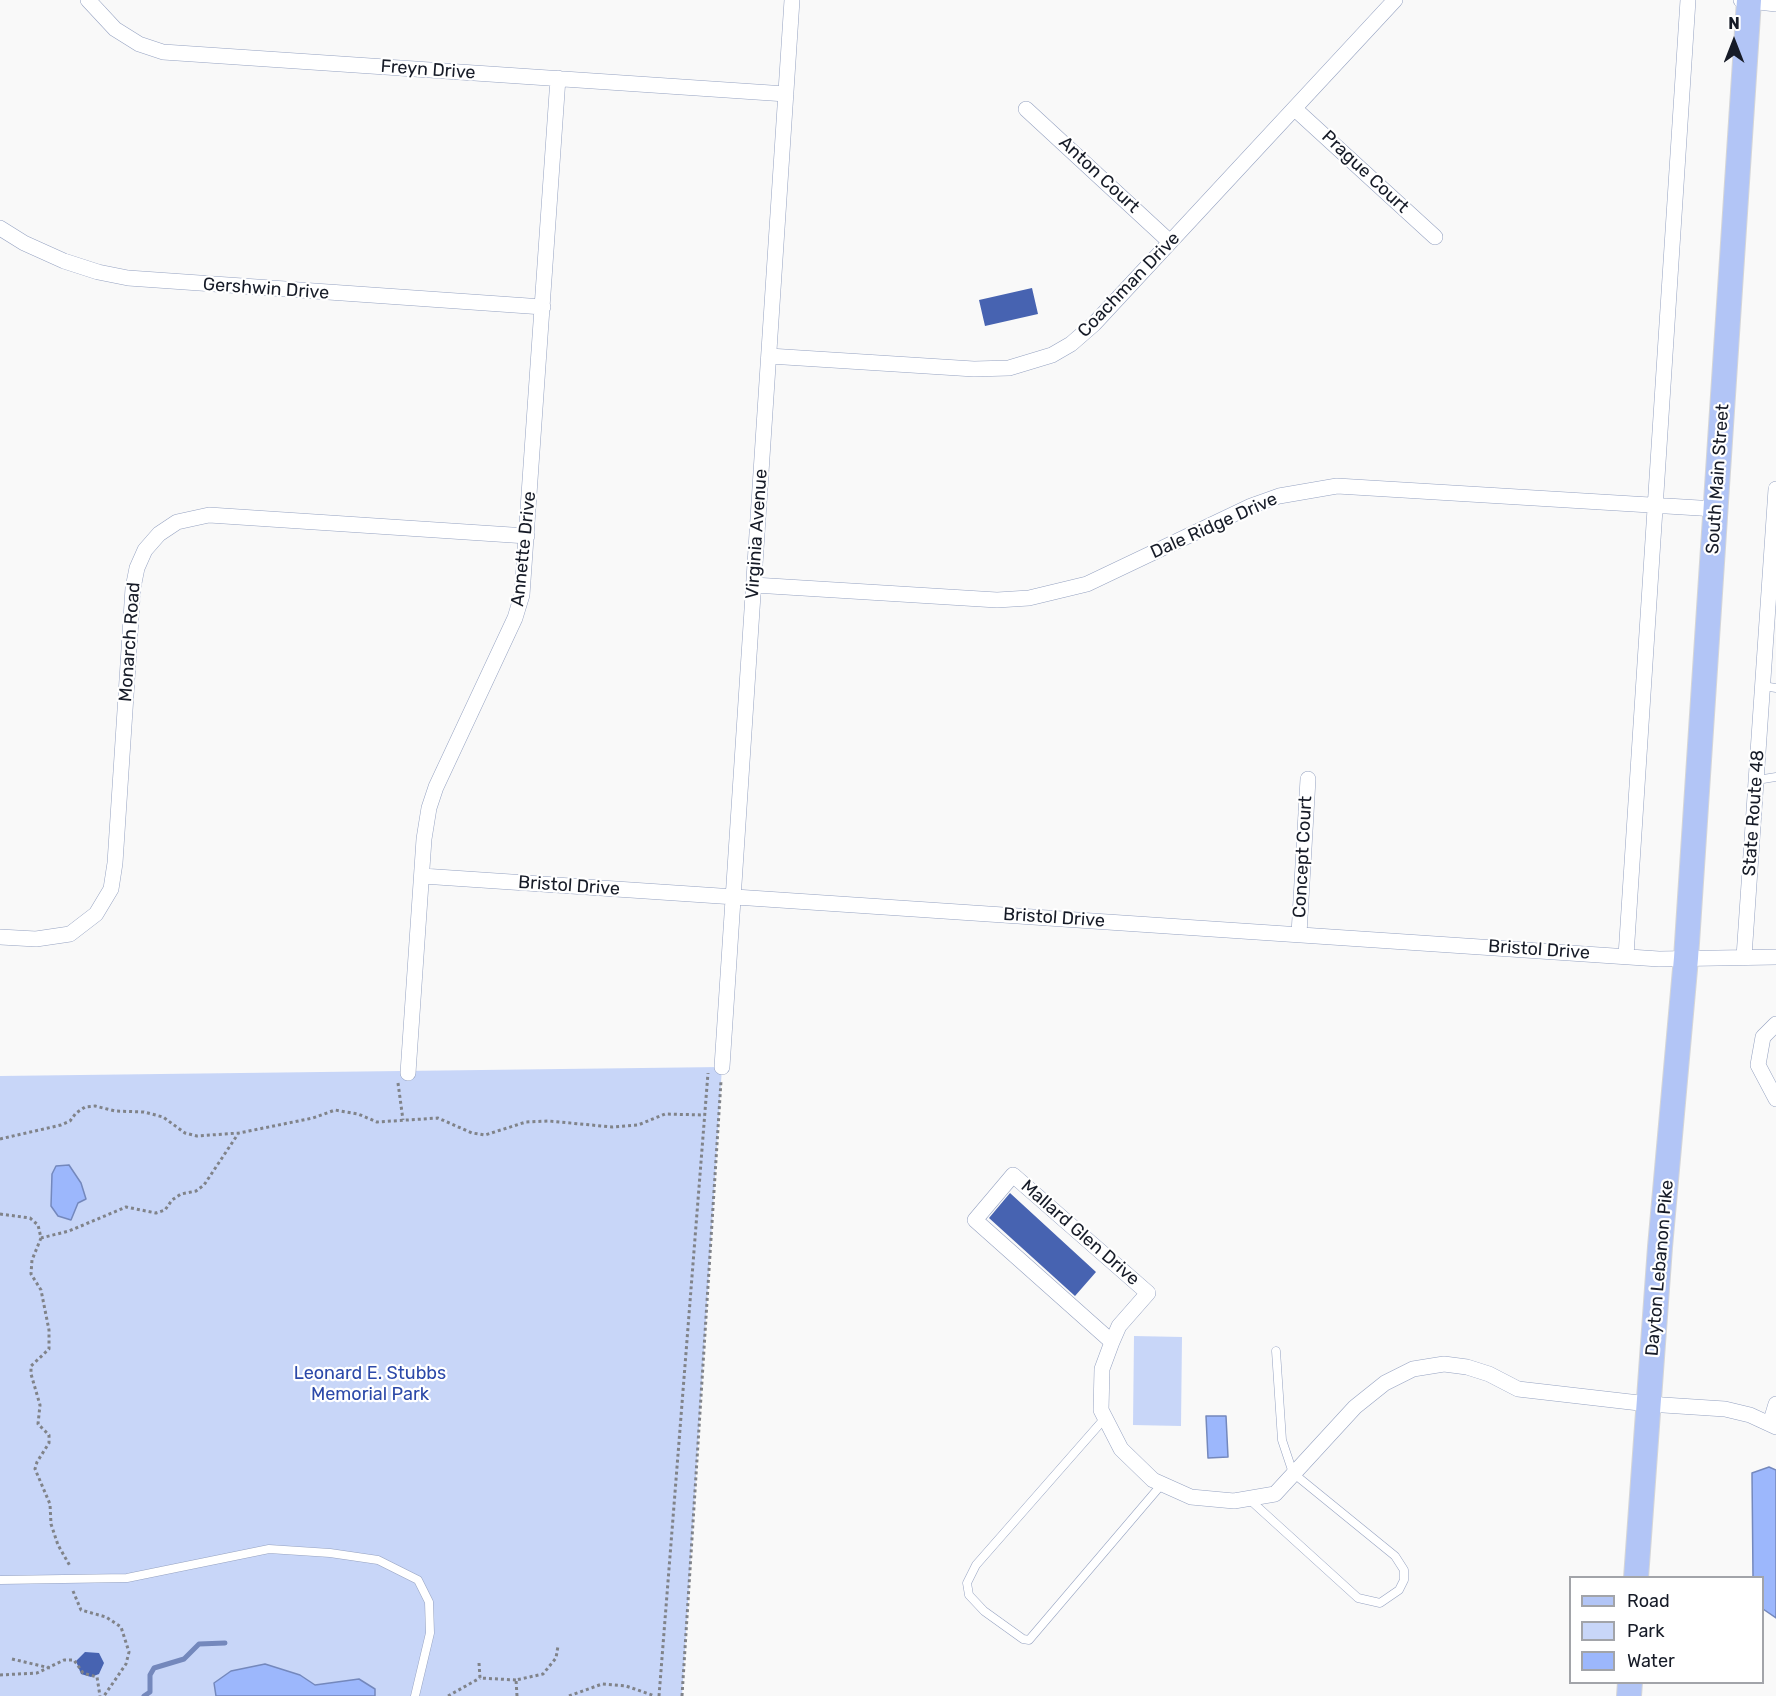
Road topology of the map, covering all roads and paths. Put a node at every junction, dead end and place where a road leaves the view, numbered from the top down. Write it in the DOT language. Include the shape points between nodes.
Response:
graph roads {
  1 [pos="88,0"];
  2 [pos="792,0"];
  3 [pos="1395,0"];
  4 [pos="1688,0"];
  5 [pos="1745,0"];
  6 [pos="1776,4"];
  7 [pos="558,78"];
  8 [pos="786,94"];
  9 [pos="1295,109"];
  10 [pos="1026,110"];
  11 [pos="0,228"];
  12 [pos="1435,237"];
  13 [pos="1170,242"];
  14 [pos="543,307"];
  15 [pos="769,356"];
  16 [pos="1776,489"];
  17 [pos="1655,505"];
  18 [pos="1716,509"];
  19 [pos="1775,518"];
  20 [pos="527,536"];
  21 [pos="1774,558"];
  22 [pos="754,585"];
  23 [pos="1769,687"];
  24 [pos="1776,777"];
  25 [pos="1308,779"];
  26 [pos="1757,780"];
  27 [pos="422,876"];
  28 [pos="734,897"];
  29 [pos="1299,934"];
  30 [pos="0,937"];
  31 [pos="1626,956"];
  32 [pos="1744,957"];
  33 [pos="1776,957"];
  34 [pos="1686,958"];
  35 [pos="1776,1024"];
  36 [pos="715,1069"];
  37 [pos="408,1073"];
  38 [pos="1776,1100"];
  39 [pos="704,1115"];
  40 [pos="403,1120"];
  41 [pos="238,1133"];
  42 [pos="0,1139"];
  43 [pos="0,1214"];
  44 [pos="41,1238"];
  45 [pos="1112,1342"];
  46 [pos="1276,1351"];
  47 [pos="1648,1404"];
  48 [pos="1776,1404"];
  49 [pos="1105,1418"];
  50 [pos="1773,1425"];
  51 [pos="1293,1473"];
  52 [pos="1162,1484"];
  53 [pos="1249,1499"];
  54 [pos="1636,1576"];
  55 [pos="73,1579"];
  56 [pos="0,1580"];
  57 [pos="558,1646"];
  58 [pos="12,1659"];
  59 [pos="479,1663"];
  60 [pos="50,1668"];
  61 [pos="0,1675"];
  62 [pos="480,1678"];
  63 [pos="516,1680"];
  64 [pos="102,1696"];
  65 [pos="415,1696"];
  66 [pos="448,1696"];
  67 [pos="517,1696"];
  68 [pos="569,1696"];
  69 [pos="657,1696"];
  70 [pos="682,1696"];
  1 -- 7 [label="street, Freyn Drive" via="115,29 139,44 163,52"];
  2 -- 8 [label="street, Virginia Avenue"];
  3 -- 9 [label="street, Coachman Drive"];
  4 -- 17 [label="street"];
  5 -- 6 [label="street"];
  5 -- 18 [label="main road, South Main Street"];
  7 -- 8 [label="street, Freyn Drive"];
  7 -- 14 [label="street, Annette Drive"];
  8 -- 15 [label="street, Virginia Avenue"];
  9 -- 12 [label="street, Prague Court"];
  9 -- 13 [label="street, Coachman Drive"];
  10 -- 13 [label="street, Anton Court"];
  11 -- 14 [label="street, Gershwin Drive" via="64,261 128,278"];
  13 -- 15 [label="street, Coachman Drive" via="1071,344 1028,364 974,369"];
  14 -- 20 [label="street, Annette Drive"];
  15 -- 22 [label="street, Virginia Avenue"];
  16 -- 19 [label="street, State Route 48"];
  17 -- 18 [label="street, Dale Ridge Drive"];
  17 -- 22 [label="street, Dale Ridge Drive" via="1337,486 1279,496 1251,506 1087,584 1029,598 997,600"];
  17 -- 31 [label="street"];
  18 -- 34 [label="main road, South Main Street"];
  19 -- 21 [label="street, State Route 48"];
  20 -- 27 [label="street, Annette Drive" via="522,595 515,618 429,808"];
  20 -- 30 [label="street, Monarch Road" via="209,515 177,522 159,534 145,550 133,588 116,863 111,889 96,914 70,933 36,939"];
  21 -- 23 [label="street, State Route 48"];
  22 -- 28 [label="street, Virginia Avenue"];
  23 -- 26 [label="street, State Route 48"];
  24 -- 26 [label="lane"];
  25 -- 29 [label="street, Concept Court"];
  26 -- 32 [label="street, State Route 48"];
  27 -- 28 [label="street, Bristol Drive"];
  27 -- 37 [label="street, Annette Drive"];
  28 -- 29 [label="street, Bristol Drive"];
  28 -- 36 [label="street, Virginia Avenue"];
  29 -- 31 [label="street, Bristol Drive"];
  31 -- 34 [label="street, Bristol Drive"];
  32 -- 33 [label="street, Bristol Drive"];
  32 -- 34 [label="street, Bristol Drive"];
  34 -- 47 [label="main road, Dayton Lebanon Pike"];
  35 -- 38 [label="street" via="1763,1037 1758,1065"];
  36 -- 39 [label="path"];
  36 -- 70 [label="path"];
  37 -- 40 [label="path" via="398,1075"];
  39 -- 40 [label="path" via="665,1114 638,1125 612,1127 526,1122 485,1135 438,1118"];
  39 -- 69 [label="path"];
  40 -- 41 [label="path" via="377,1122 335,1110"];
  41 -- 42 [label="path" via="185,1133 163,1117 95,1106 85,1107 61,1125"];
  41 -- 44 [label="path" via="204,1185 172,1200 165,1210 156,1213 126,1207 69,1231"];
  43 -- 44 [label="path" via="30,1218 38,1225"];
  44 -- 55 [label="path" via="31,1274 41,1290 49,1349 31,1366 31,1374 40,1405 38,1424 49,1435 49,1443 35,1469 45,1486 51,1524"];
  45 -- 45 [label="street, Mallard Glen Drive" via="1119,1326 1148,1293 1013,1175 975,1220"];
  45 -- 49 [label="street, Mallard Glen Drive" via="1102,1369 1101,1410"];
  46 -- 51 [label="lane" via="1282,1440"];
  47 -- 50 [label="street, Mallard Glen Drive" via="1725,1409"];
  47 -- 51 [label="street, Mallard Glen Drive" via="1518,1389 1467,1367 1444,1364 1413,1369 1385,1383 1355,1407"];
  47 -- 54 [label="main road, Dayton Lebanon Pike"];
  48 -- 50 [label="street"];
  49 -- 52 [label="street, Mallard Glen Drive" via="1121,1449"];
  49 -- 52 [label="lane" via="976,1565 968,1583 969,1595 984,1611 1029,1640"];
  51 -- 53 [label="street, Mallard Glen Drive" via="1275,1494"];
  51 -- 53 [label="lane" via="1395,1556 1404,1569 1404,1580 1391,1597 1375,1603 1358,1598"];
  52 -- 53 [label="street, Mallard Glen Drive" via="1191,1497"];
  55 -- 56 [label="lane"];
  55 -- 64 [label="path" via="74,1598 81,1610 106,1617 121,1627 129,1652 126,1664"];
  55 -- 65 [label="lane" via="127,1578 269,1549 378,1560 417,1580 429,1602 430,1633"];
  57 -- 63 [label="path" via="556,1658 543,1674"];
  58 -- 60 [label="path"];
  59 -- 62 [label="path"];
  60 -- 61 [label="path" via="37,1673"];
  60 -- 64 [label="path" via="64,1660 74,1660 82,1673 97,1677"];
  62 -- 63 [label="path"];
  62 -- 66 [label="path"];
  63 -- 67 [label="path"];
  68 -- 69 [label="path" via="602,1684 626,1686"];
}
